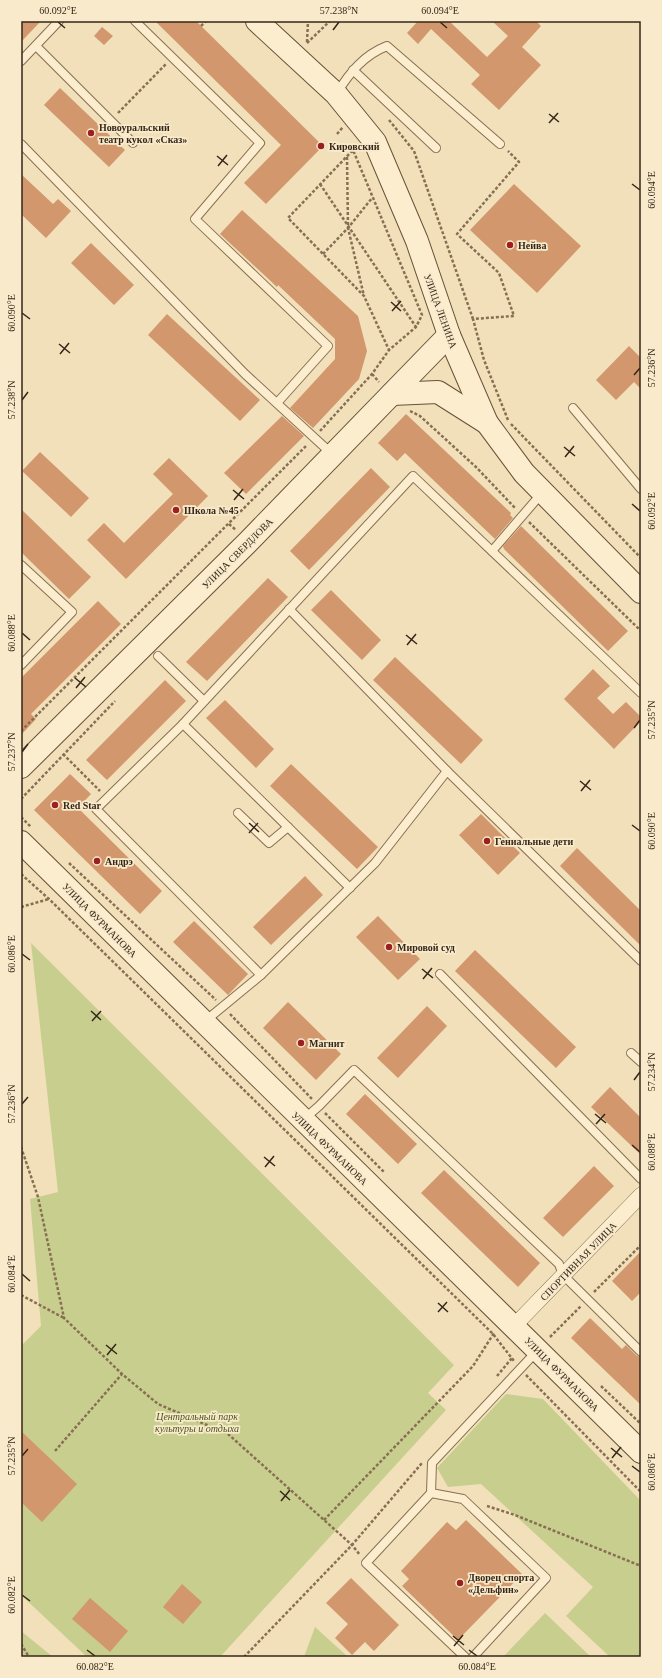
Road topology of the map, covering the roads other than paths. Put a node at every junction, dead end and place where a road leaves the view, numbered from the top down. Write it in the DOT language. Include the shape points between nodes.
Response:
graph roads {
  1 [pos="59,21"];
  2 [pos="135,21"];
  3 [pos="257,21"];
  4 [pos="36,46"];
  5 [pos="21,61"];
  6 [pos="353,70"];
  7 [pos="336,94"];
  8 [pos="133,143"];
  9 [pos="21,144"];
  10 [pos="500,144"];
  11 [pos="436,148"];
  12 [pos="449,335"];
  13 [pos="392,394"];
  14 [pos="277,403"];
  15 [pos="573,408"];
  16 [pos="487,423"];
  17 [pos="332,454"];
  18 [pos="641,489"];
  19 [pos="543,492"];
  20 [pos="492,551"];
  21 [pos="21,565"];
  22 [pos="641,592"];
  23 [pos="289,609"];
  24 [pos="158,656"];
  25 [pos="21,665"];
  26 [pos="641,693"];
  27 [pos="204,701"];
  28 [pos="183,724"];
  29 [pos="21,767"];
  30 [pos="447,771"];
  31 [pos="238,813"];
  32 [pos="288,827"];
  33 [pos="27,835"];
  34 [pos="350,888"];
  35 [pos="641,961"];
  36 [pos="440,974"];
  37 [pos="260,975"];
  38 [pos="203,1022"];
  39 [pos="631,1053"];
  40 [pos="641,1062"];
  41 [pos="302,1120"];
  42 [pos="641,1179"];
  43 [pos="641,1195"];
  44 [pos="563,1275"];
  45 [pos="505,1327"];
  46 [pos="538,1350"];
  47 [pos="641,1352"];
  48 [pos="641,1452"];
  49 [pos="431,1493"];
  50 [pos="465,1657"];
  51 [pos="473,1657"];
  1 -- 4 [label="lane"];
  2 -- 14 [label="lane" via="260,144 195,219 328,346"];
  3 -- 7 [label="main road, УЛИЦА ЛЕНИНА"];
  4 -- 5 [label="lane"];
  4 -- 8 [label="lane"];
  6 -- 7 [label="lane"];
  6 -- 10 [label="lane" via="373,52 387,46"];
  6 -- 11 [label="lane"];
  7 -- 12 [label="main road, УЛИЦА ЛЕНИНА" via="375,142 417,241"];
  9 -- 14 [label="lane"];
  12 -- 13 [label="main road, УЛИЦА СВЕРДЛОВА"];
  12 -- 16 [label="main road, УЛИЦА ЛЕНИНА"];
  13 -- 16 [label="main road" via="438,392"];
  13 -- 17 [label="main road, УЛИЦА СВЕРДЛОВА"];
  14 -- 17 [label="lane"];
  15 -- 18 [label="lane"];
  16 -- 19 [label="main road, УЛИЦА ЛЕНИНА" via="524,473"];
  17 -- 29 [label="main road, УЛИЦА СВЕРДЛОВА" via="249,541"];
  19 -- 20 [label="lane"];
  19 -- 22 [label="main road, УЛИЦА ЛЕНИНА"];
  20 -- 23 [label="lane" via="413,476"];
  20 -- 26 [label="lane"];
  21 -- 25 [label="lane" via="72,612"];
  23 -- 27 [label="lane"];
  23 -- 30 [label="lane"];
  24 -- 27 [label="lane"];
  27 -- 28 [label="lane"];
  28 -- 32 [label="lane"];
  28 -- 37 [label="lane" via="96,809"];
  30 -- 34 [label="lane" via="375,863"];
  30 -- 35 [label="lane"];
  31 -- 32 [label="lane" via="269,843"];
  32 -- 34 [label="lane"];
  33 -- 38 [label="main road, УЛИЦА ФУРМАНОВА"];
  34 -- 37 [label="lane"];
  36 -- 42 [label="lane"];
  37 -- 38 [label="lane"];
  38 -- 41 [label="main road, УЛИЦА ФУРМАНОВА"];
  39 -- 40 [label="lane"];
  41 -- 44 [label="lane" via="354,1070 559,1264"];
  41 -- 45 [label="main road, УЛИЦА ФУРМАНОВА"];
  43 -- 44 [label="street, СПОРТИВНАЯ УЛИЦА"];
  44 -- 45 [label="street, СПОРТИВНАЯ УЛИЦА"];
  44 -- 47 [label="lane"];
  45 -- 46 [label="main road, УЛИЦА ФУРМАНОВА"];
  46 -- 48 [label="main road, УЛИЦА ФУРМАНОВА"];
  46 -- 49 [label="lane" via="432,1463"];
  49 -- 50 [label="lane" via="366,1563"];
  49 -- 51 [label="lane" via="463,1499 546,1578"];
}
